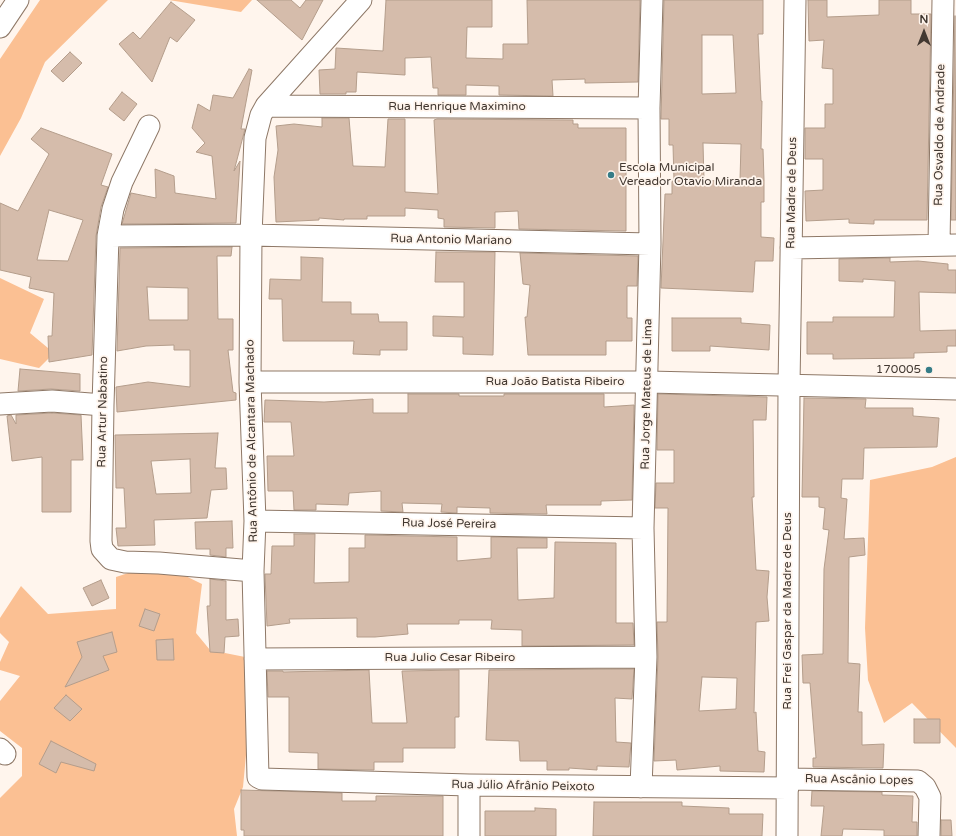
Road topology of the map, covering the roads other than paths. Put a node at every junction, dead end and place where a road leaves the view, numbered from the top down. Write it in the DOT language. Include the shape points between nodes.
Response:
graph roads {
  1 [pos="18,0"];
  2 [pos="361,0"];
  3 [pos="652,0"];
  4 [pos="795,0"];
  5 [pos="943,0"];
  6 [pos="0,27"];
  7 [pos="266,106"];
  8 [pos="649,108"];
  9 [pos="948,116"];
  10 [pos="149,126"];
  11 [pos="251,235"];
  12 [pos="108,236"];
  13 [pos="650,244"];
  14 [pos="947,245"];
  15 [pos="791,248"];
  16 [pos="250,382"];
  17 [pos="648,382"];
  18 [pos="788,386"];
  19 [pos="956,389"];
  20 [pos="0,404"];
  21 [pos="103,405"];
  22 [pos="255,521"];
  23 [pos="643,528"];
  24 [pos="253,571"];
  25 [pos="646,657"];
  26 [pos="255,659"];
  27 [pos="258,777"];
  28 [pos="788,784"];
  29 [pos="469,785"];
  30 [pos="641,788"];
  31 [pos="470,836"];
  32 [pos="787,836"];
  33 [pos="929,836"];
  1 -- 6 [label="street"];
  2 -- 7 [label="street, Rua Antônio de Alcantara Machado"];
  3 -- 8 [label="street, Rua Jorge Mateus de Lima"];
  4 -- 15 [label="street, Rua Madre de Deus"];
  5 -- 9 [label="street, Rua Osvaldo de Andrade"];
  7 -- 8 [label="street, Rua Henrique Maximino"];
  7 -- 11 [label="street, Rua Antônio de Alcantara Machado" via="255,138"];
  8 -- 13 [label="street, Rua Jorge Mateus de Lima"];
  9 -- 14 [label="street, Rua Osvaldo de Andrade"];
  10 -- 12 [label="street, Rua Artur Nabatino" via="122,182"];
  11 -- 12 [label="street, Rua Antonio Mariano"];
  11 -- 13 [label="street, Rua Antonio Mariano"];
  11 -- 16 [label="street, Rua Antônio de Alcantara Machado"];
  12 -- 21 [label="street, Rua Artur Nabatino"];
  13 -- 17 [label="street, Rua Jorge Mateus de Lima"];
  14 -- 15 [label="street"];
  15 -- 18 [label="street, Rua Madre de Deus"];
  16 -- 17 [label="street, Rua João Batista Ribeiro"];
  16 -- 22 [label="street, Rua Antônio de Alcantara Machado"];
  17 -- 18 [label="street, Rua João Batista Ribeiro"];
  17 -- 23 [label="street, Rua Jorge Mateus de Lima"];
  18 -- 19 [label="street, Rua João Batista Ribeiro"];
  18 -- 28 [label="street, Rua Frei Gaspar da Madre de Deus"];
  20 -- 21 [label="street" via="52,401"];
  21 -- 24 [label="street, Rua Artur Nabatino" via="101,541 106,555 111,559 125,562"];
  22 -- 23 [label="street, Rua José Pereira"];
  22 -- 24 [label="street, Rua Antônio de Alcantara Machado"];
  23 -- 25 [label="street, Rua Jorge Mateus de Lima"];
  24 -- 26 [label="street, Rua Antônio de Alcantara Machado"];
  25 -- 26 [label="street, Rua Julio Cesar Ribeiro"];
  25 -- 30 [label="street, Rua Jorge Mateus de Lima"];
  26 -- 27 [label="street, Rua Antônio de Alcantara Machado"];
  27 -- 29 [label="street, Rua Júlio Afrânio Peixoto"];
  28 -- 30 [label="street, Rua Júlio Afrânio Peixoto"];
  28 -- 32 [label="street, Rua Frei Gaspar da Madre de Deus"];
  28 -- 33 [label="street, Rua Ascânio Lopes" via="918,780 930,797"];
  29 -- 30 [label="street, Rua Júlio Afrânio Peixoto"];
  29 -- 31 [label="street"];
}
